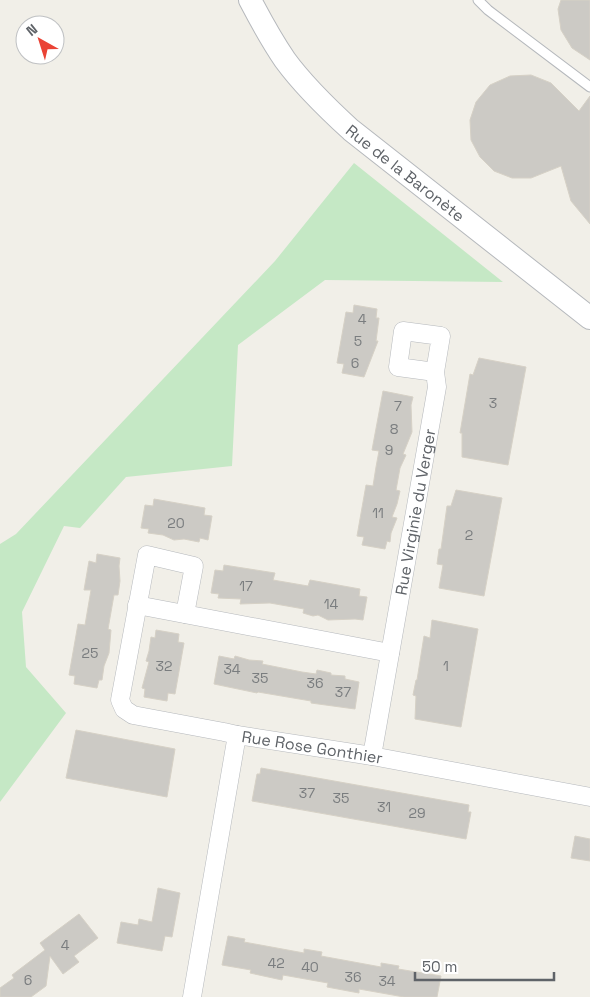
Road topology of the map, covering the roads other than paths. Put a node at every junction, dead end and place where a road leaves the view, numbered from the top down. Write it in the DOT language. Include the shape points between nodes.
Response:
graph roads {
  1 [pos="250,0"];
  2 [pos="478,0"];
  3 [pos="590,88"];
  4 [pos="590,318"];
  5 [pos="435,372"];
  6 [pos="138,605"];
  7 [pos="185,614"];
  8 [pos="390,653"];
  9 [pos="237,735"];
  10 [pos="372,756"];
  11 [pos="590,797"];
  12 [pos="192,997"];
  1 -- 4 [label="street, Rue de la Baronète" via="286,60 331,112"];
  2 -- 3 [label="lane"];
  5 -- 8 [label="street, Rue Virginie du Verger" via="437,387"];
  6 -- 7 [label="street"];
  6 -- 7 [label="street" via="147,555 194,566"];
  6 -- 9 [label="street" via="120,700 124,709 133,715"];
  7 -- 8 [label="street"];
  8 -- 10 [label="street, Rue Virginie du Verger"];
  9 -- 10 [label="street, Rue Rose Gonthier"];
  9 -- 12 [label="street, Rue Rose Gonthier"];
  10 -- 11 [label="street, Rue Rose Gonthier"];
}
